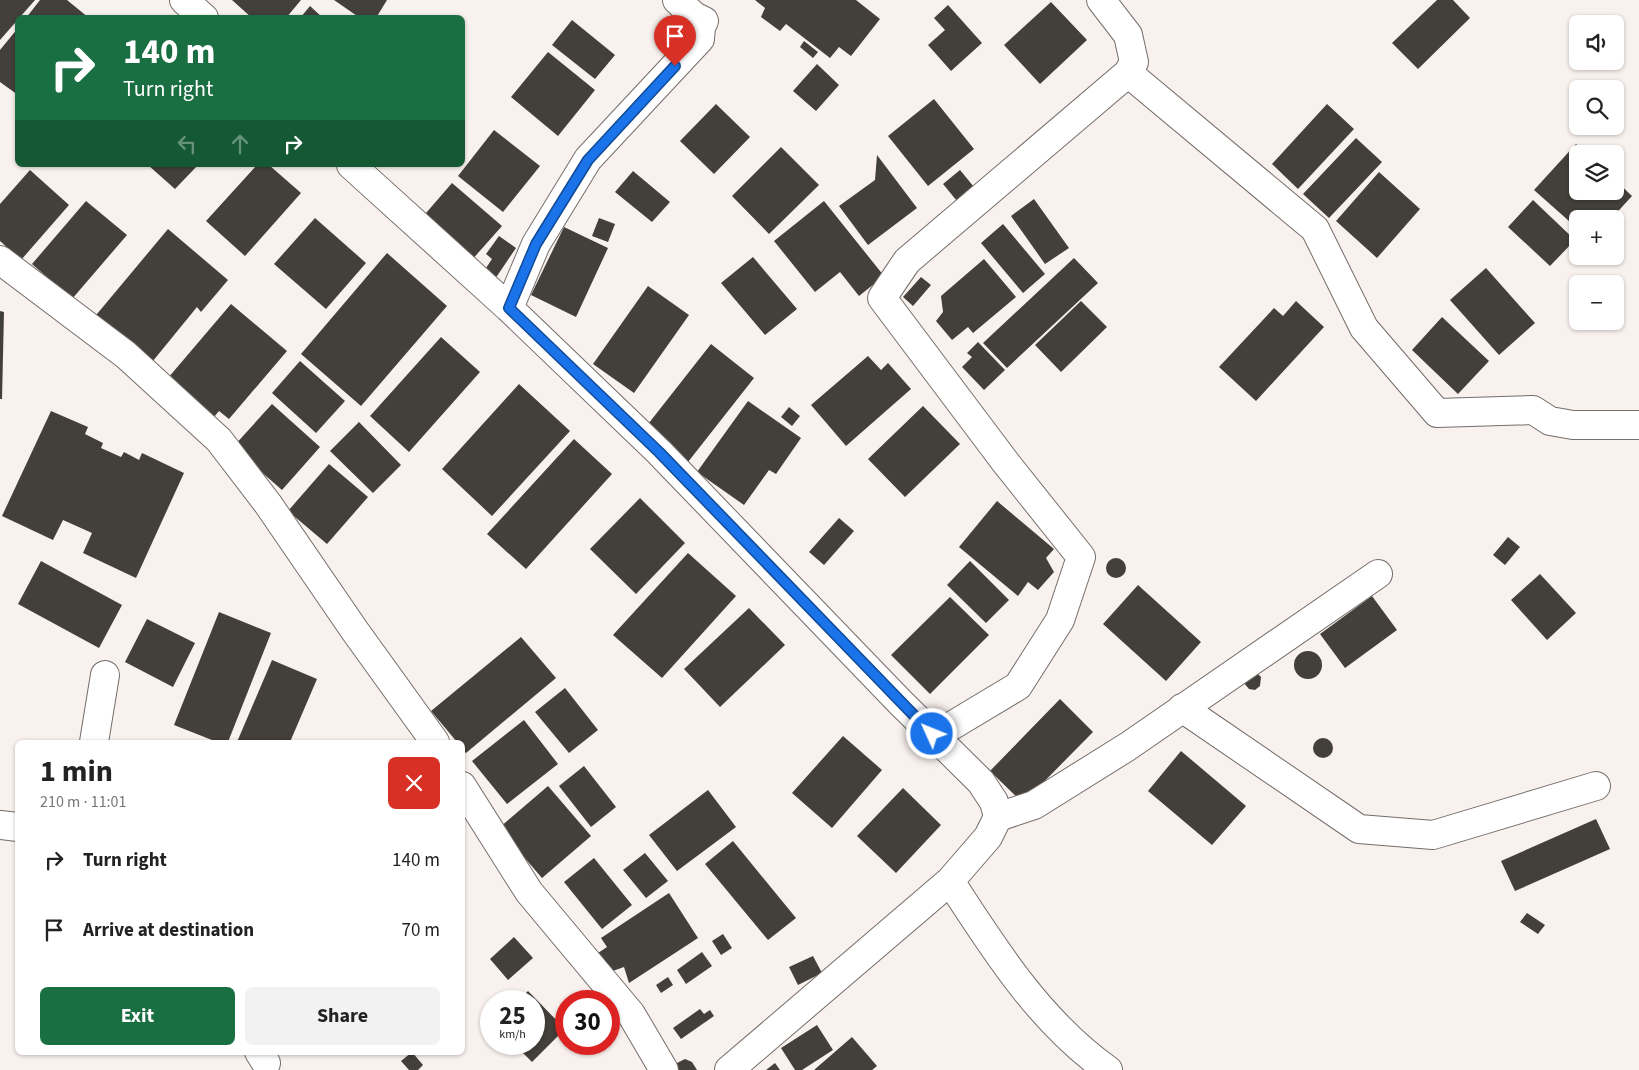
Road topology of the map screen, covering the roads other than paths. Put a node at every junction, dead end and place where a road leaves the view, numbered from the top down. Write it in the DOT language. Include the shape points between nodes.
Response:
graph roads {
  1 [pos="184,0"];
  2 [pos="216,0"];
  3 [pos="677,0"];
  4 [pos="1101,0"];
  5 [pos="202,15"];
  6 [pos="208,15"];
  7 [pos="1128,73"];
  8 [pos="352,167"];
  9 [pos="0,260"];
  10 [pos="509,308"];
  11 [pos="1639,425"];
  12 [pos="1378,574"];
  13 [pos="105,675"];
  14 [pos="1182,708"];
  15 [pos="932,734"];
  16 [pos="94,740"];
  17 [pos="434,740"];
  18 [pos="1596,786"];
  19 [pos="465,791"];
  20 [pos="998,817"];
  21 [pos="0,825"];
  22 [pos="15,828"];
  23 [pos="950,881"];
  24 [pos="664,1070"];
  25 [pos="729,1070"];
  26 [pos="1108,1070"];
  1 -- 5 [label="street"];
  2 -- 6 [label="street"];
  3 -- 10 [label="street" via="704,21 700,39 588,160 536,244"];
  4 -- 7 [label="street" via="1128,35 1134,62"];
  7 -- 11 [label="street" via="1315,230 1364,328 1437,413 1533,410 1550,420 1573,426"];
  7 -- 15 [label="street" via="907,262 882,298 1081,557 1060,620 1018,686"];
  8 -- 10 [label="street"];
  9 -- 17 [label="street" via="126,355 219,440 268,504"];
  10 -- 15 [label="street" via="659,452"];
  12 -- 14 [label="street"];
  13 -- 16 [label="street"];
  14 -- 18 [label="street" via="1358,829 1433,835"];
  14 -- 20 [label="street" via="1127,747 1034,804"];
  15 -- 20 [label="street" via="982,782 994,802"];
  19 -- 24 [label="street" via="529,892 631,1014"];
  20 -- 23 [label="street" via="988,837"];
  21 -- 22 [label="street"];
  23 -- 25 [label="street"];
  23 -- 26 [label="street" via="987,939 1031,997 1084,1053"];
}
